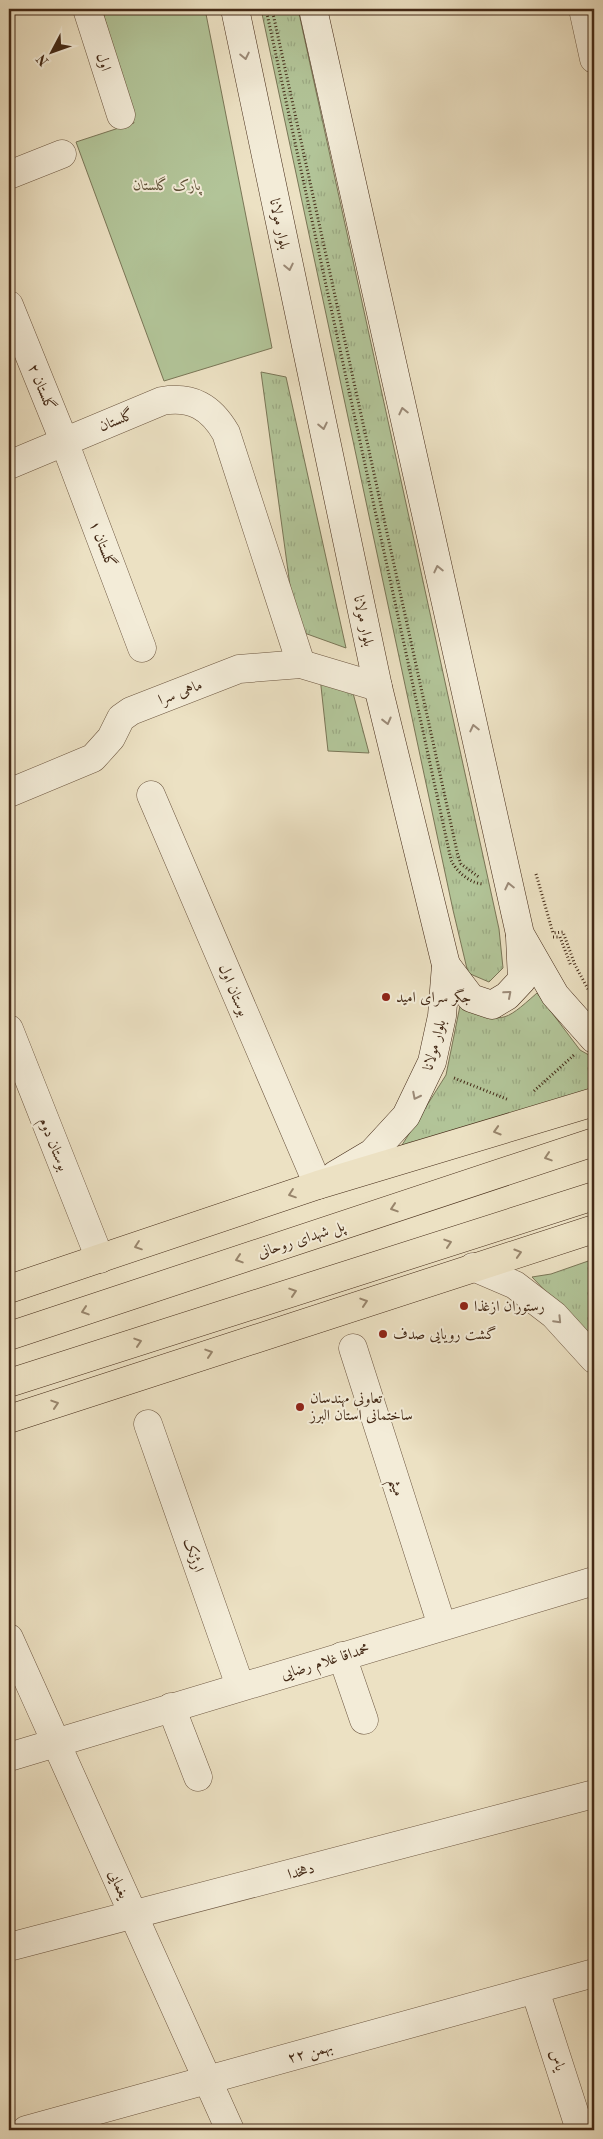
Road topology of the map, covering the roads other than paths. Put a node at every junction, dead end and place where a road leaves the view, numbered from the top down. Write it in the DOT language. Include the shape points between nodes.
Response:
graph roads {
  1 [pos="87,9"];
  2 [pos="235,9"];
  3 [pos="313,9"];
  4 [pos="583,9"];
  5 [pos="594,59"];
  6 [pos="121,115"];
  7 [pos="62,154"];
  8 [pos="9,175"];
  9 [pos="9,305"];
  10 [pos="64,441"];
  11 [pos="9,465"];
  12 [pos="142,648"];
  13 [pos="301,664"];
  14 [pos="378,687"];
  15 [pos="9,793"];
  16 [pos="151,795"];
  17 [pos="520,934"];
  18 [pos="446,965"];
  19 [pos="9,1029"];
  20 [pos="587,1044"];
  21 [pos="594,1102"];
  22 [pos="594,1142"];
  23 [pos="318,1185"];
  24 [pos="594,1196"];
  25 [pos="594,1229"];
  26 [pos="100,1259"];
  27 [pos="473,1267"];
  28 [pos="9,1290"];
  29 [pos="9,1336"];
  30 [pos="353,1348"];
  31 [pos="594,1359"];
  32 [pos="9,1384"];
  33 [pos="9,1419"];
  34 [pos="148,1424"];
  35 [pos="594,1581"];
  36 [pos="442,1626"];
  37 [pos="9,1638"];
  38 [pos="342,1656"];
  39 [pos="240,1686"];
  40 [pos="171,1707"];
  41 [pos="364,1720"];
  42 [pos="56,1744"];
  43 [pos="9,1757"];
  44 [pos="198,1777"];
  45 [pos="594,1794"];
  46 [pos="133,1915"];
  47 [pos="9,1947"];
  48 [pos="594,1973"];
  49 [pos="535,1990"];
  50 [pos="207,2080"];
  51 [pos="26,2130"];
  52 [pos="230,2130"];
  53 [pos="580,2130"];
  1 -- 6 [label="street, اول"];
  2 -- 14 [label="street, بلوار مولانا, one-way"];
  17 -- 3 [label="street, one-way"];
  4 -- 5 [label="street"];
  7 -- 8 [label="street"];
  9 -- 10 [label="street, گلستان ۲"];
  10 -- 11 [label="street, گلستان"];
  10 -- 12 [label="street, گلستان ۱"];
  10 -- 13 [label="street, گلستان" via="162,401 177,398 194,401 220,423 226,433"];
  13 -- 14 [label="street, ماهی سرا"];
  13 -- 15 [label="street, ماهی سرا" via="239,669 131,711 121,718 111,738 93,758"];
  14 -- 18 [label="street, بلوار مولانا, one-way"];
  16 -- 23 [label="street, بوستان اول"];
  18 -- 17 [label="street, one-way" via="471,998 492,1005 508,996 522,980"];
  17 -- 20 [label="street"];
  18 -- 23 [label="street, بلوار مولانا, one-way" via="442,1016 432,1062 406,1116 372,1153"];
  19 -- 26 [label="street, بوستان دوم"];
  21 -- 23 [label="main road, one-way"];
  22 -- 29 [label="main road, پل شهدای روحانی, one-way"];
  23 -- 26 [label="main road, one-way"];
  32 -- 24 [label="main road, one-way"];
  27 -- 25 [label="main road, one-way"];
  26 -- 28 [label="main road"];
  27 -- 31 [label="street, one-way" via="515,1285 554,1315"];
  33 -- 27 [label="main road, one-way"];
  30 -- 36 [label="street, میثم"];
  34 -- 39 [label="street, ارژنک"];
  35 -- 36 [label="street, محمداقا غلام رضایی"];
  36 -- 38 [label="street, محمداقا غلام رضایی"];
  37 -- 42 [label="street, یغمایی"];
  38 -- 39 [label="street, محمداقا غلام رضایی"];
  38 -- 41 [label="street"];
  39 -- 40 [label="street, محمداقا غلام رضایی"];
  40 -- 42 [label="street, محمداقا غلام رضایی"];
  40 -- 44 [label="street"];
  42 -- 43 [label="street, محمداقا غلام رضایی"];
  42 -- 46 [label="street, یغمایی"];
  45 -- 46 [label="street, دهخدا"];
  46 -- 47 [label="street, دهخدا"];
  46 -- 50 [label="street, یغمایی"];
  48 -- 49 [label="street, ۲۲ بهمن"];
  49 -- 50 [label="street, ۲۲ بهمن"];
  49 -- 53 [label="street, یاس"];
  50 -- 51 [label="street, ۲۲ بهمن"];
  50 -- 52 [label="street, یغمایی"];
}
